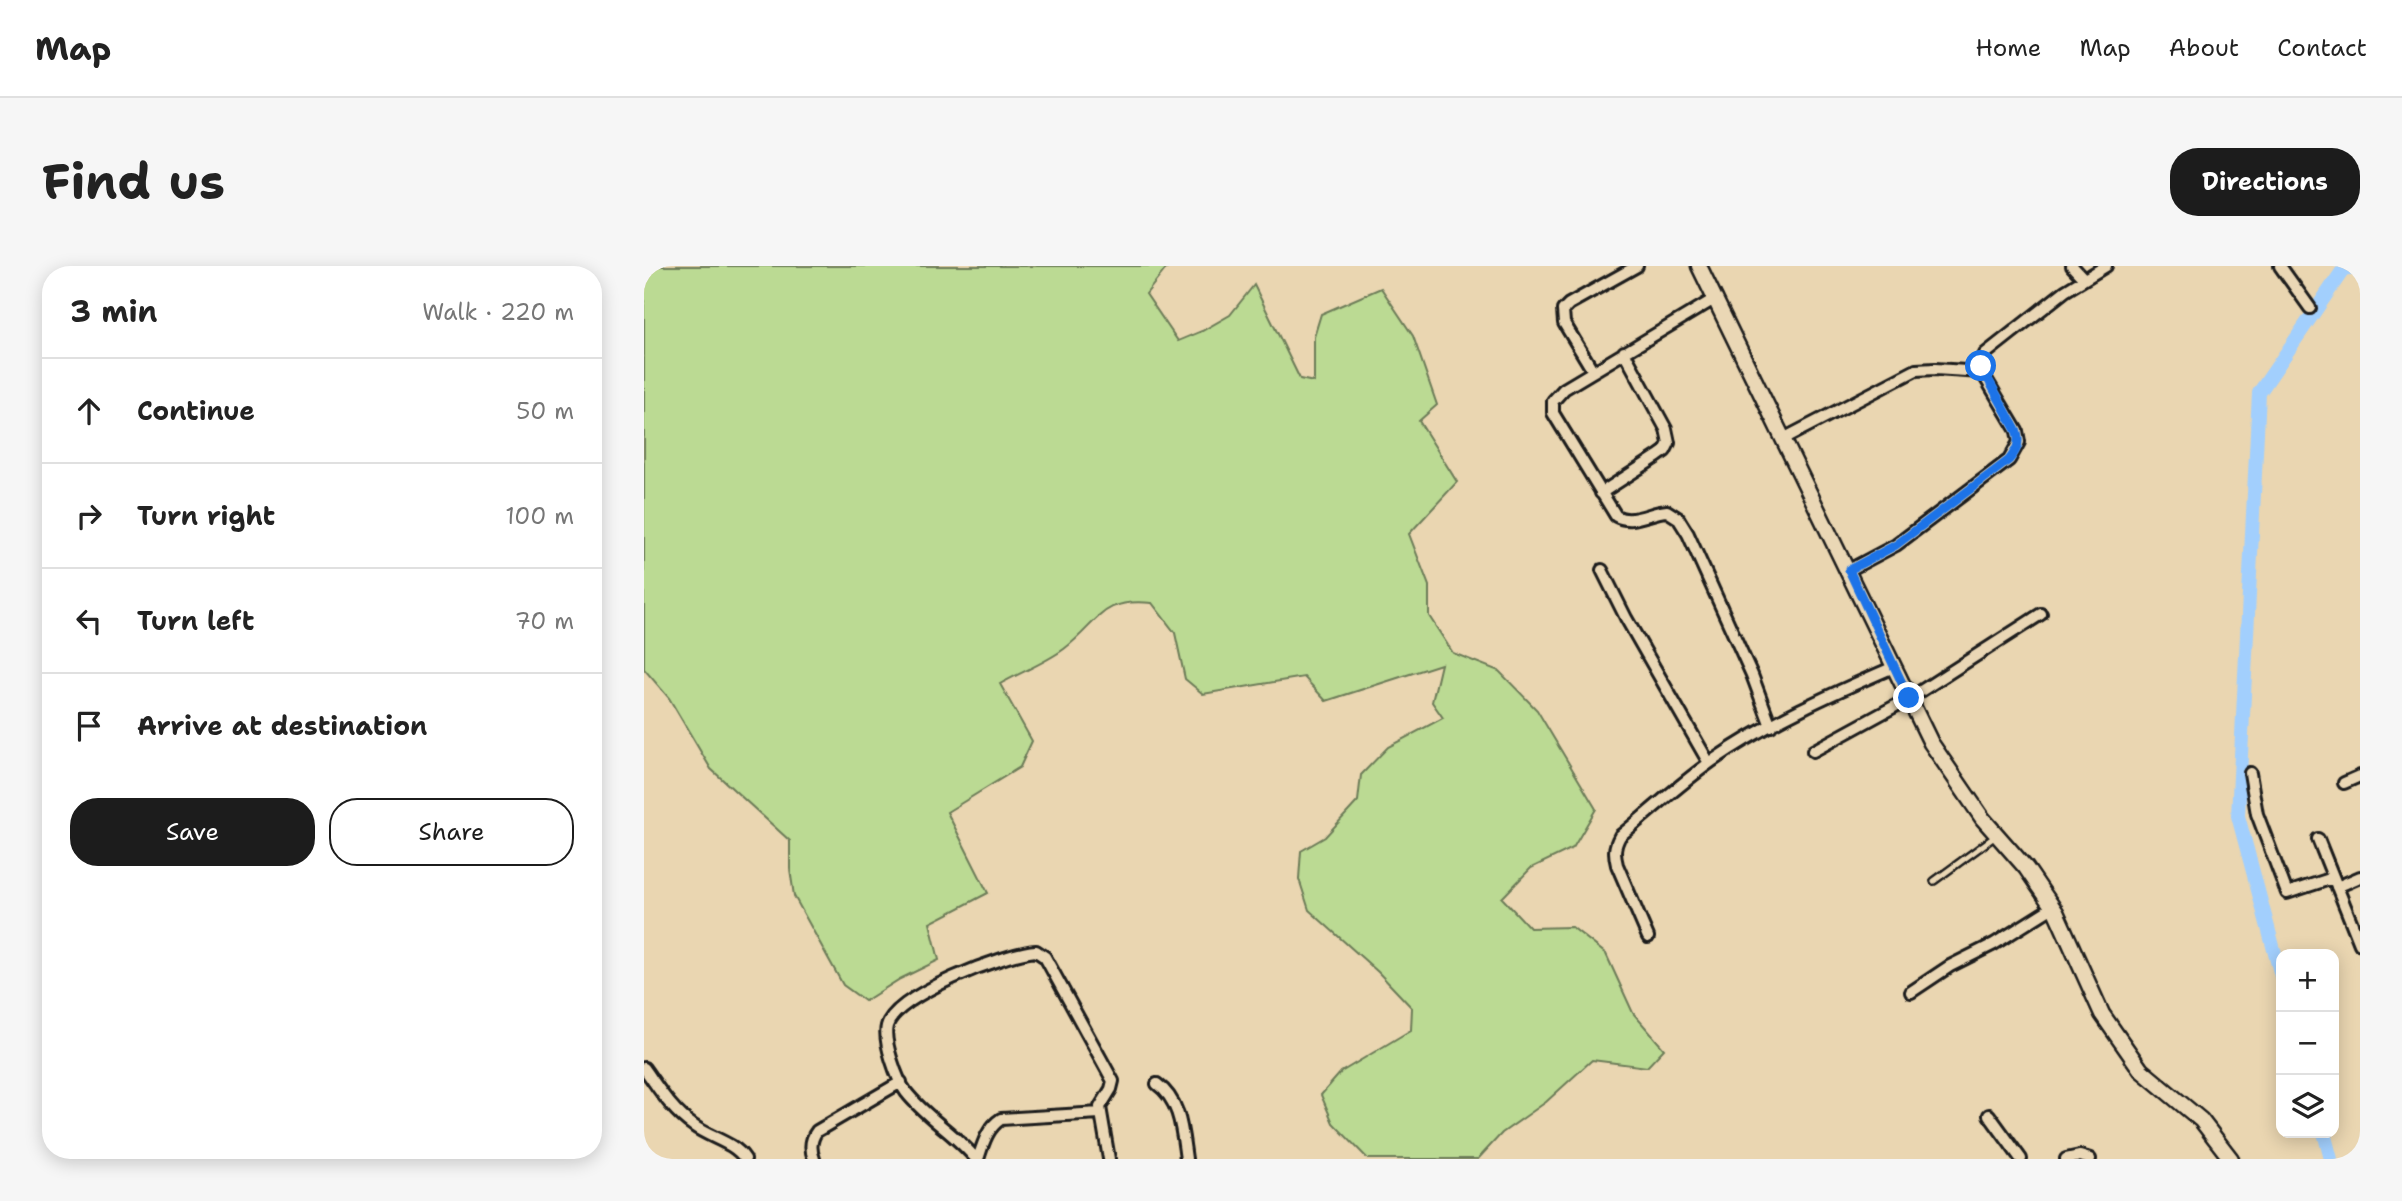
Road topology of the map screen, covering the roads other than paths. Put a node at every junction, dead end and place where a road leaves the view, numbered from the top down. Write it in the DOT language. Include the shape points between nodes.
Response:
graph roads {
  1 [pos="1637,266"];
  2 [pos="1699,266"];
  3 [pos="2072,266"];
  4 [pos="2106,266"];
  5 [pos="2280,266"];
  6 [pos="2084,279"];
  7 [pos="1716,299"];
  8 [pos="2310,308"];
  9 [pos="1624,352"];
  10 [pos="1593,371"];
  11 [pos="1982,372"];
  12 [pos="1785,438"];
  13 [pos="1601,493"];
  14 [pos="1602,570"];
  15 [pos="1849,570"];
  16 [pos="2041,614"];
  17 [pos="1894,667"];
  18 [pos="1909,698"];
  19 [pos="1771,726"];
  20 [pos="1814,751"];
  21 [pos="1709,763"];
  22 [pos="2250,773"];
  23 [pos="2360,776"];
  24 [pos="2344,783"];
  25 [pos="1997,835"];
  26 [pos="2318,839"];
  27 [pos="2360,877"];
  28 [pos="1934,881"];
  29 [pos="2335,882"];
  30 [pos="2053,907"];
  31 [pos="1647,937"];
  32 [pos="2360,944"];
  33 [pos="1911,992"];
  34 [pos="644,1068"];
  35 [pos="901,1082"];
  36 [pos="1157,1083"];
  37 [pos="1100,1113"];
  38 [pos="1989,1115"];
  39 [pos="745,1159"];
  40 [pos="814,1159"];
  41 [pos="977,1159"];
  42 [pos="1109,1159"];
  43 [pos="1186,1159"];
  44 [pos="2021,1159"];
  45 [pos="2066,1159"];
  46 [pos="2090,1159"];
  47 [pos="2231,1159"];
  1 -- 10 [label="street" via="1563,310 1563,323"];
  2 -- 7 [label="street"];
  3 -- 6 [label="street"];
  4 -- 6 [label="street"];
  5 -- 8 [label="street"];
  6 -- 11 [label="street" via="1985,354"];
  7 -- 9 [label="street"];
  7 -- 12 [label="street"];
  9 -- 10 [label="street"];
  9 -- 13 [label="street" via="1669,443 1665,451"];
  10 -- 13 [label="street" via="1558,394 1553,413"];
  11 -- 12 [label="street" via="1916,370"];
  11 -- 15 [label="street" via="2017,432 2016,452 1896,545"];
  12 -- 15 [label="street"];
  13 -- 19 [label="street" via="1622,519 1667,511 1678,518 1716,590"];
  14 -- 21 [label="street"];
  15 -- 17 [label="street"];
  16 -- 18 [label="street"];
  17 -- 18 [label="street"];
  17 -- 19 [label="street"];
  18 -- 20 [label="street"];
  18 -- 25 [label="street" via="1931,743"];
  19 -- 21 [label="street"];
  21 -- 31 [label="street" via="1615,845 1616,865"];
  22 -- 29 [label="street" via="2257,814 2287,893"];
  23 -- 24 [label="street"];
  25 -- 28 [label="lane"];
  25 -- 30 [label="street"];
  26 -- 29 [label="street"];
  27 -- 29 [label="street"];
  29 -- 32 [label="street"];
  30 -- 33 [label="street"];
  30 -- 47 [label="street" via="2102,1014 2141,1070 2201,1119"];
  34 -- 39 [label="street" via="672,1108 695,1127 734,1147"];
  35 -- 37 [label="street" via="887,1039 894,1013 943,982 1037,951 1045,957 1113,1081"];
  35 -- 40 [label="street" via="817,1131 811,1141"];
  35 -- 41 [label="street"];
  36 -- 43 [label="street" via="1178,1112"];
  37 -- 41 [label="street" via="1001,1119 986,1137"];
  37 -- 42 [label="street"];
  38 -- 44 [label="street"];
  45 -- 46 [label="street"];
}
